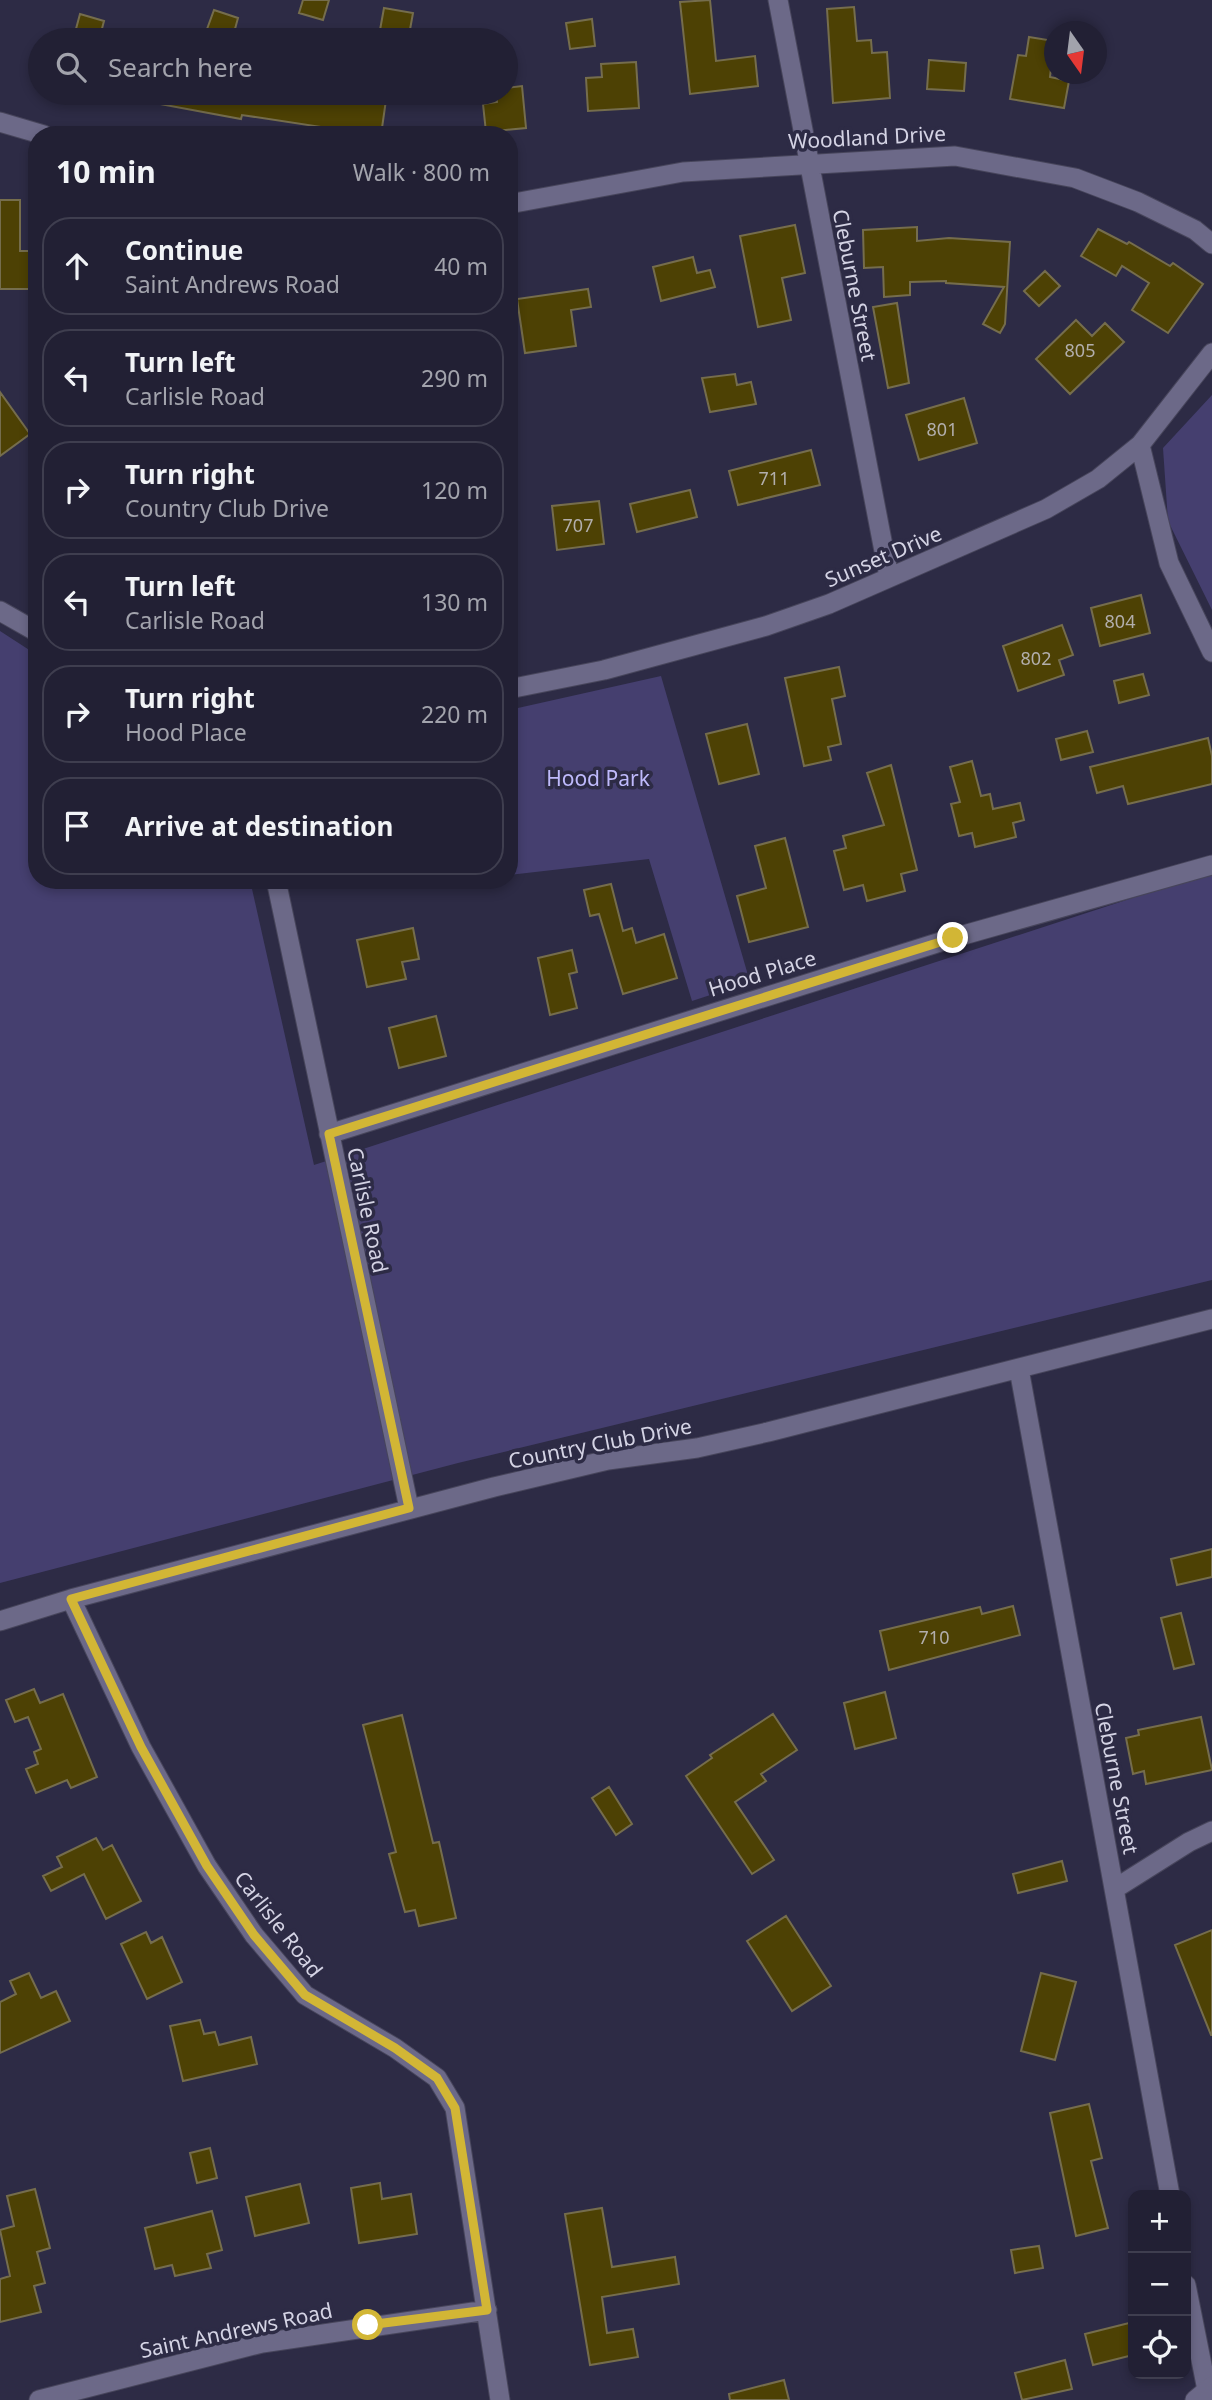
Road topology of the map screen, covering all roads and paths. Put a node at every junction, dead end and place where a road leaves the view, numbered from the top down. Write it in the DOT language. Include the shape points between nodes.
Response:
graph roads {
  1 [pos="778,0"];
  2 [pos="0,122"];
  3 [pos="28,130"];
  4 [pos="808,163"];
  5 [pos="518,202"];
  6 [pos="1212,244"];
  7 [pos="1212,353"];
  8 [pos="1140,445"];
  9 [pos="889,578"];
  10 [pos="0,611"];
  11 [pos="28,627"];
  12 [pos="1212,652"];
  13 [pos="518,687"];
  14 [pos="1212,865"];
  15 [pos="278,889"];
  16 [pos="329,1134"];
  17 [pos="1212,1319"];
  18 [pos="1019,1369"];
  19 [pos="409,1508"];
  20 [pos="71,1599"];
  21 [pos="0,1621"];
  22 [pos="1212,1831"];
  23 [pos="1116,1888"];
  24 [pos="1169,2190"];
  25 [pos="487,2310"];
  26 [pos="1191,2312"];
  27 [pos="1206,2394"];
  28 [pos="39,2400"];
  29 [pos="500,2400"];
  1 -- 4 [label="street, Cleburne Street"];
  2 -- 3 [label="street"];
  4 -- 5 [label="street, Woodland Drive" via="683,172"];
  4 -- 6 [label="street, Woodland Drive" via="955,156 1008,163 1075,178 1138,202 1195,230"];
  4 -- 9 [label="street, Cleburne Street"];
  7 -- 8 [label="street, Sunset Drive"];
  8 -- 9 [label="street, Sunset Drive" via="1098,479 1046,509"];
  8 -- 12 [label="street" via="1169,563"];
  9 -- 13 [label="street, Sunset Drive" via="766,626 604,670"];
  10 -- 11 [label="street"];
  14 -- 16 [label="street, Hood Place" via="953,938"];
  15 -- 16 [label="street, Carlisle Road"];
  16 -- 19 [label="street, Carlisle Road"];
  17 -- 18 [label="street, Country Club Drive"];
  18 -- 19 [label="street, Country Club Drive" via="768,1433 608,1460"];
  18 -- 23 [label="street, Cleburne Street"];
  19 -- 20 [label="street, Country Club Drive"];
  20 -- 21 [label="street, Country Club Drive"];
  20 -- 25 [label="street, Carlisle Road" via="141,1747 207,1866 254,1935 305,1995 437,2078 455,2108"];
  22 -- 23 [label="street"];
  23 -- 24 [label="street, Cleburne Street"];
  25 -- 28 [label="street, Saint Andrews Road" via="262,2343"];
  25 -- 29 [label="street, Carlisle Road"];
  26 -- 27 [label="street"];
}
